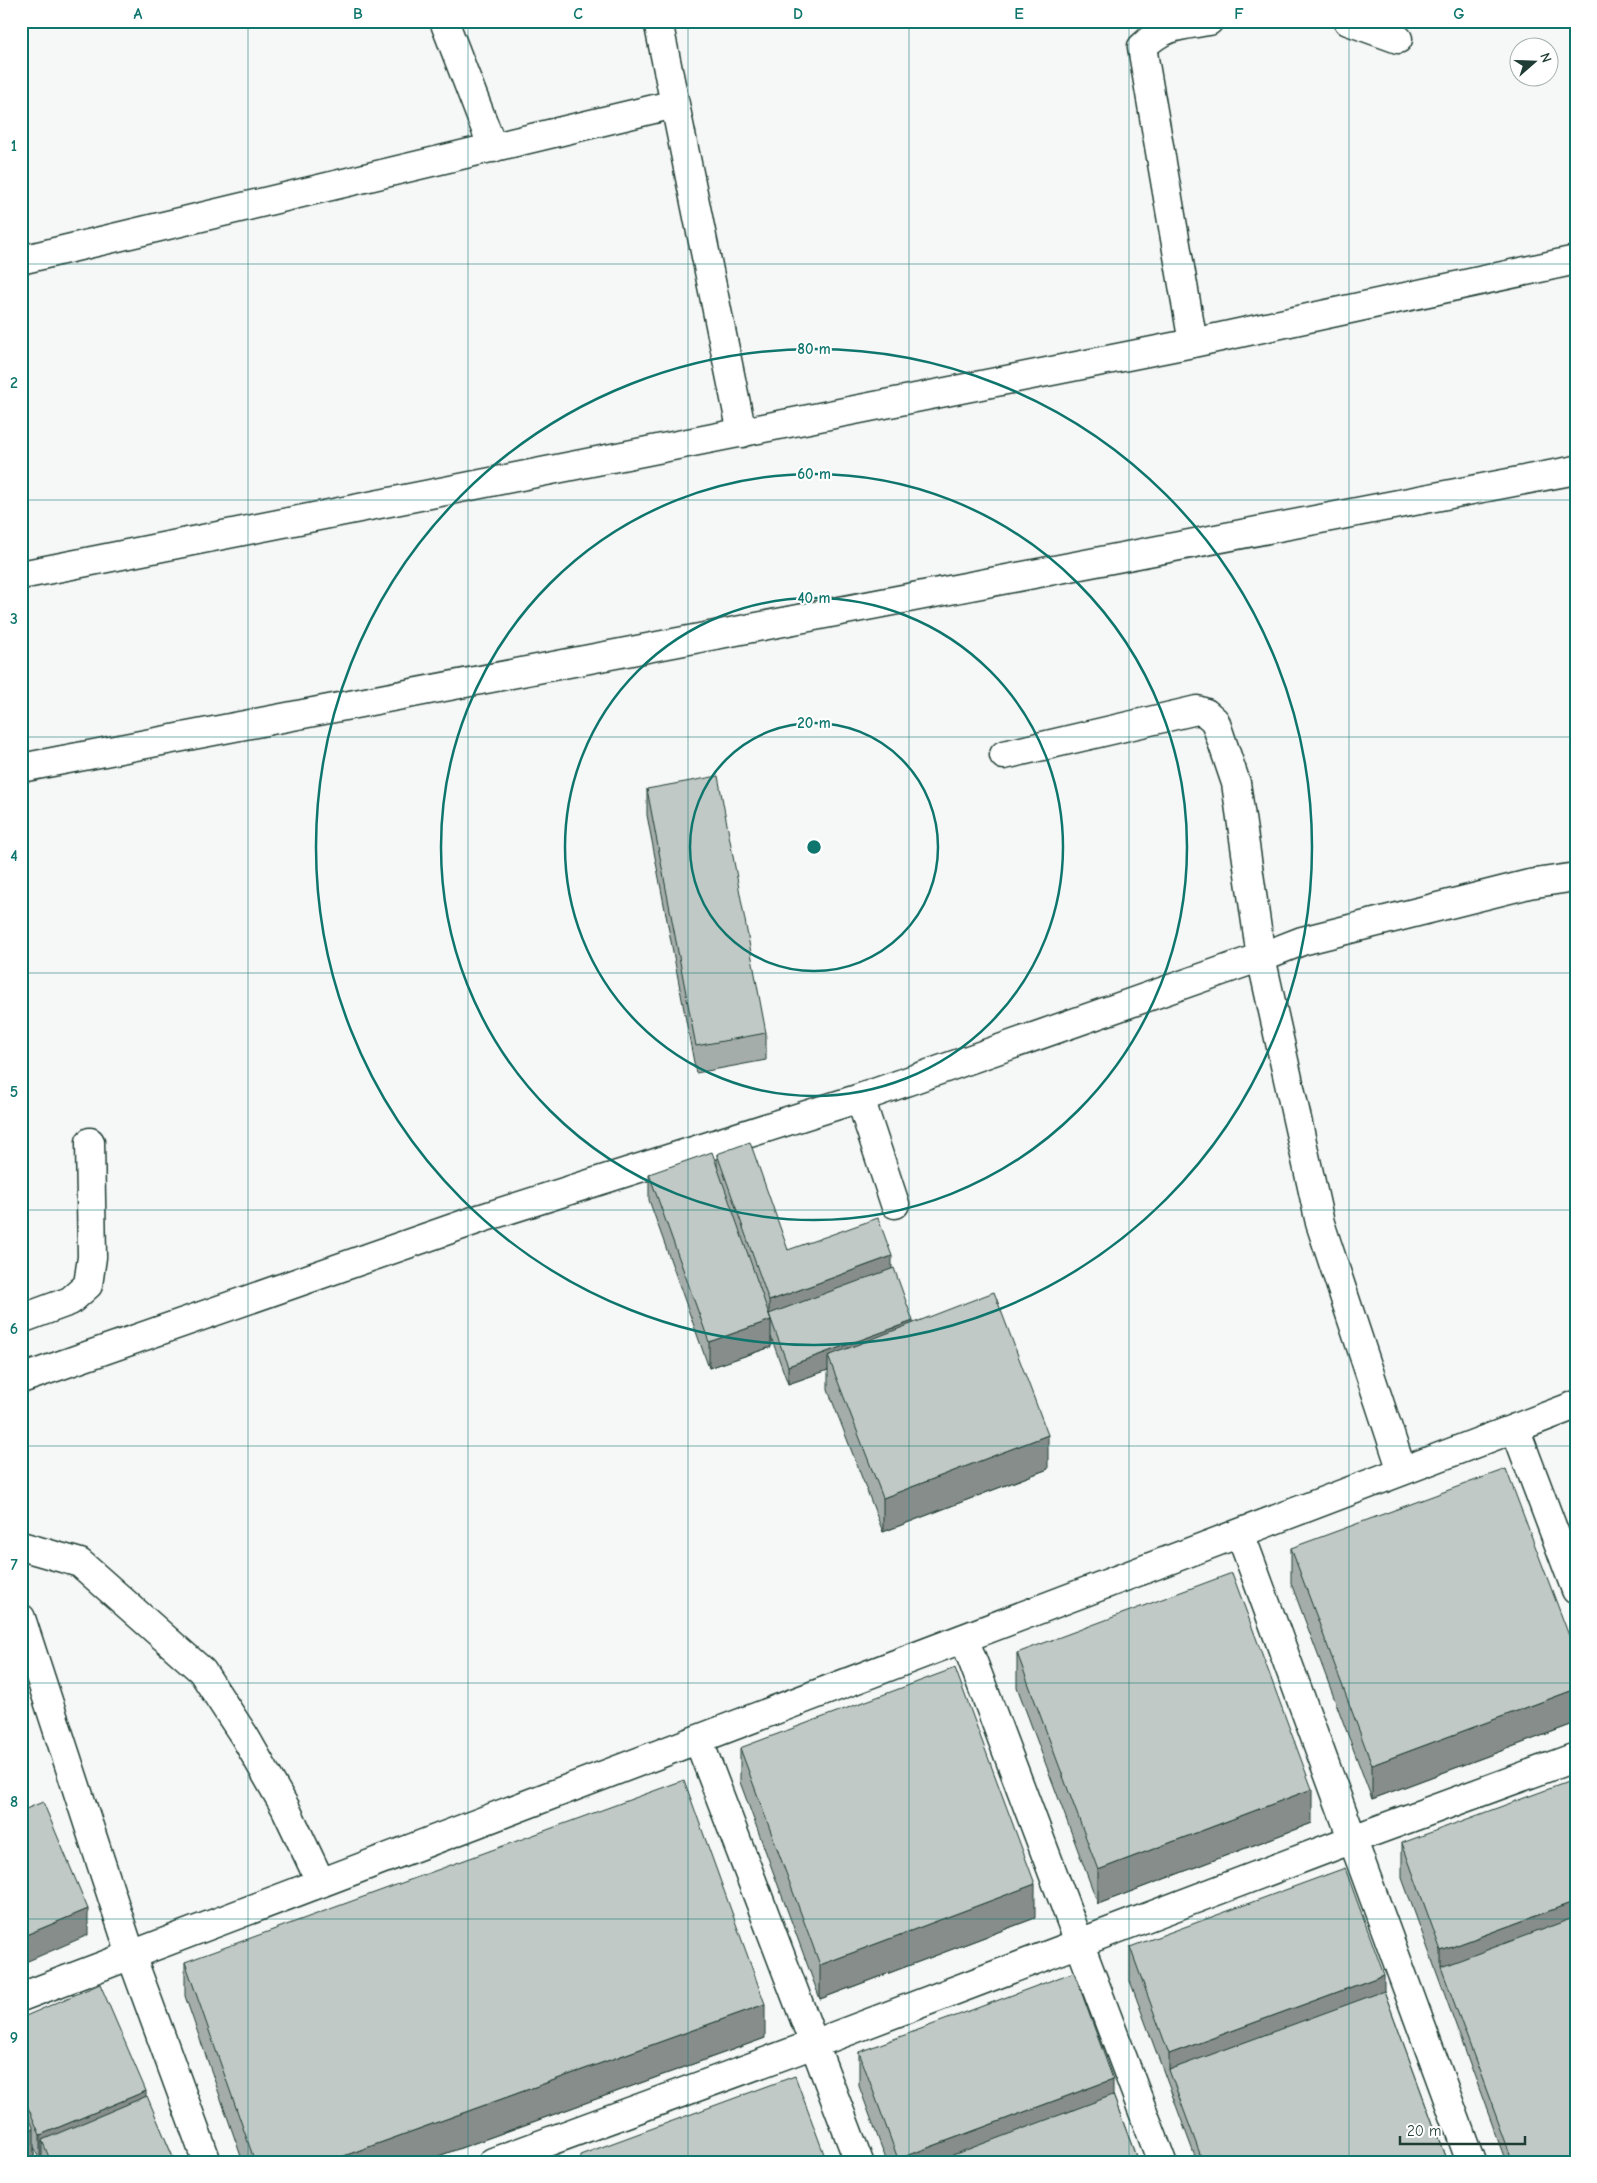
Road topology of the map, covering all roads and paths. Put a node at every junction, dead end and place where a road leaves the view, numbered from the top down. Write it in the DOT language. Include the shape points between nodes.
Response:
graph roads {
  1 [pos="444,21"];
  2 [pos="658,21"];
  3 [pos="1209,21"];
  4 [pos="1348,21"];
  5 [pos="1398,39"];
  6 [pos="675,104"];
  7 [pos="493,148"];
  8 [pos="21,260"];
  9 [pos="1576,260"];
  10 [pos="1193,343"];
  11 [pos="742,433"];
  12 [pos="1576,470"];
  13 [pos="21,575"];
  14 [pos="1004,755"];
  15 [pos="21,768"];
  16 [pos="1576,877"];
  17 [pos="1261,957"];
  18 [pos="860,1098"];
  19 [pos="90,1142"];
  20 [pos="895,1204"];
  21 [pos="21,1319"];
  22 [pos="21,1379"];
  23 [pos="1576,1405"];
  24 [pos="1515,1428"];
  25 [pos="1402,1471"];
  26 [pos="1240,1532"];
  27 [pos="21,1546"];
  28 [pos="1576,1590"];
  29 [pos="21,1618"];
  30 [pos="964,1638"];
  31 [pos="698,1739"];
  32 [pos="1576,1757"];
  33 [pos="1353,1839"];
  34 [pos="321,1883"];
  35 [pos="1079,1944"];
  36 [pos="131,1955"];
  37 [pos="21,1997"];
  38 [pos="814,2044"];
  39 [pos="538,2154"];
  40 [pos="207,2162"];
  41 [pos="493,2162"];
  42 [pos="859,2162"];
  43 [pos="1162,2162"];
  44 [pos="1471,2162"];
  1 -- 7 [label="street"];
  2 -- 6 [label="street"];
  3 -- 10 [label="street" via="1169,27 1142,47"];
  4 -- 5 [label="street"];
  6 -- 7 [label="street"];
  6 -- 11 [label="street"];
  7 -- 8 [label="street"];
  9 -- 10 [label="street"];
  10 -- 11 [label="street"];
  11 -- 13 [label="street"];
  12 -- 15 [label="street"];
  14 -- 17 [label="street" via="1197,710 1215,720 1236,783"];
  16 -- 17 [label="street" via="1529,884 1302,941"];
  17 -- 18 [label="street"];
  17 -- 25 [label="street" via="1320,1223"];
  18 -- 20 [label="street"];
  18 -- 22 [label="street" via="482,1218"];
  19 -- 21 [label="street" via="92,1257 88,1284 70,1301"];
  23 -- 24 [label="street"];
  24 -- 25 [label="street"];
  24 -- 28 [label="street"];
  25 -- 26 [label="street"];
  26 -- 30 [label="street"];
  26 -- 33 [label="street"];
  27 -- 34 [label="street" via="80,1564 202,1671 250,1744 285,1807"];
  29 -- 36 [label="street"];
  30 -- 31 [label="street"];
  30 -- 35 [label="street"];
  31 -- 34 [label="street"];
  31 -- 38 [label="street"];
  32 -- 33 [label="street"];
  33 -- 35 [label="street"];
  33 -- 44 [label="street"];
  34 -- 36 [label="street"];
  35 -- 38 [label="street"];
  35 -- 43 [label="street"];
  36 -- 37 [label="street"];
  36 -- 40 [label="street"];
  38 -- 39 [label="street"];
  38 -- 42 [label="street"];
  39 -- 41 [label="street"];
}
